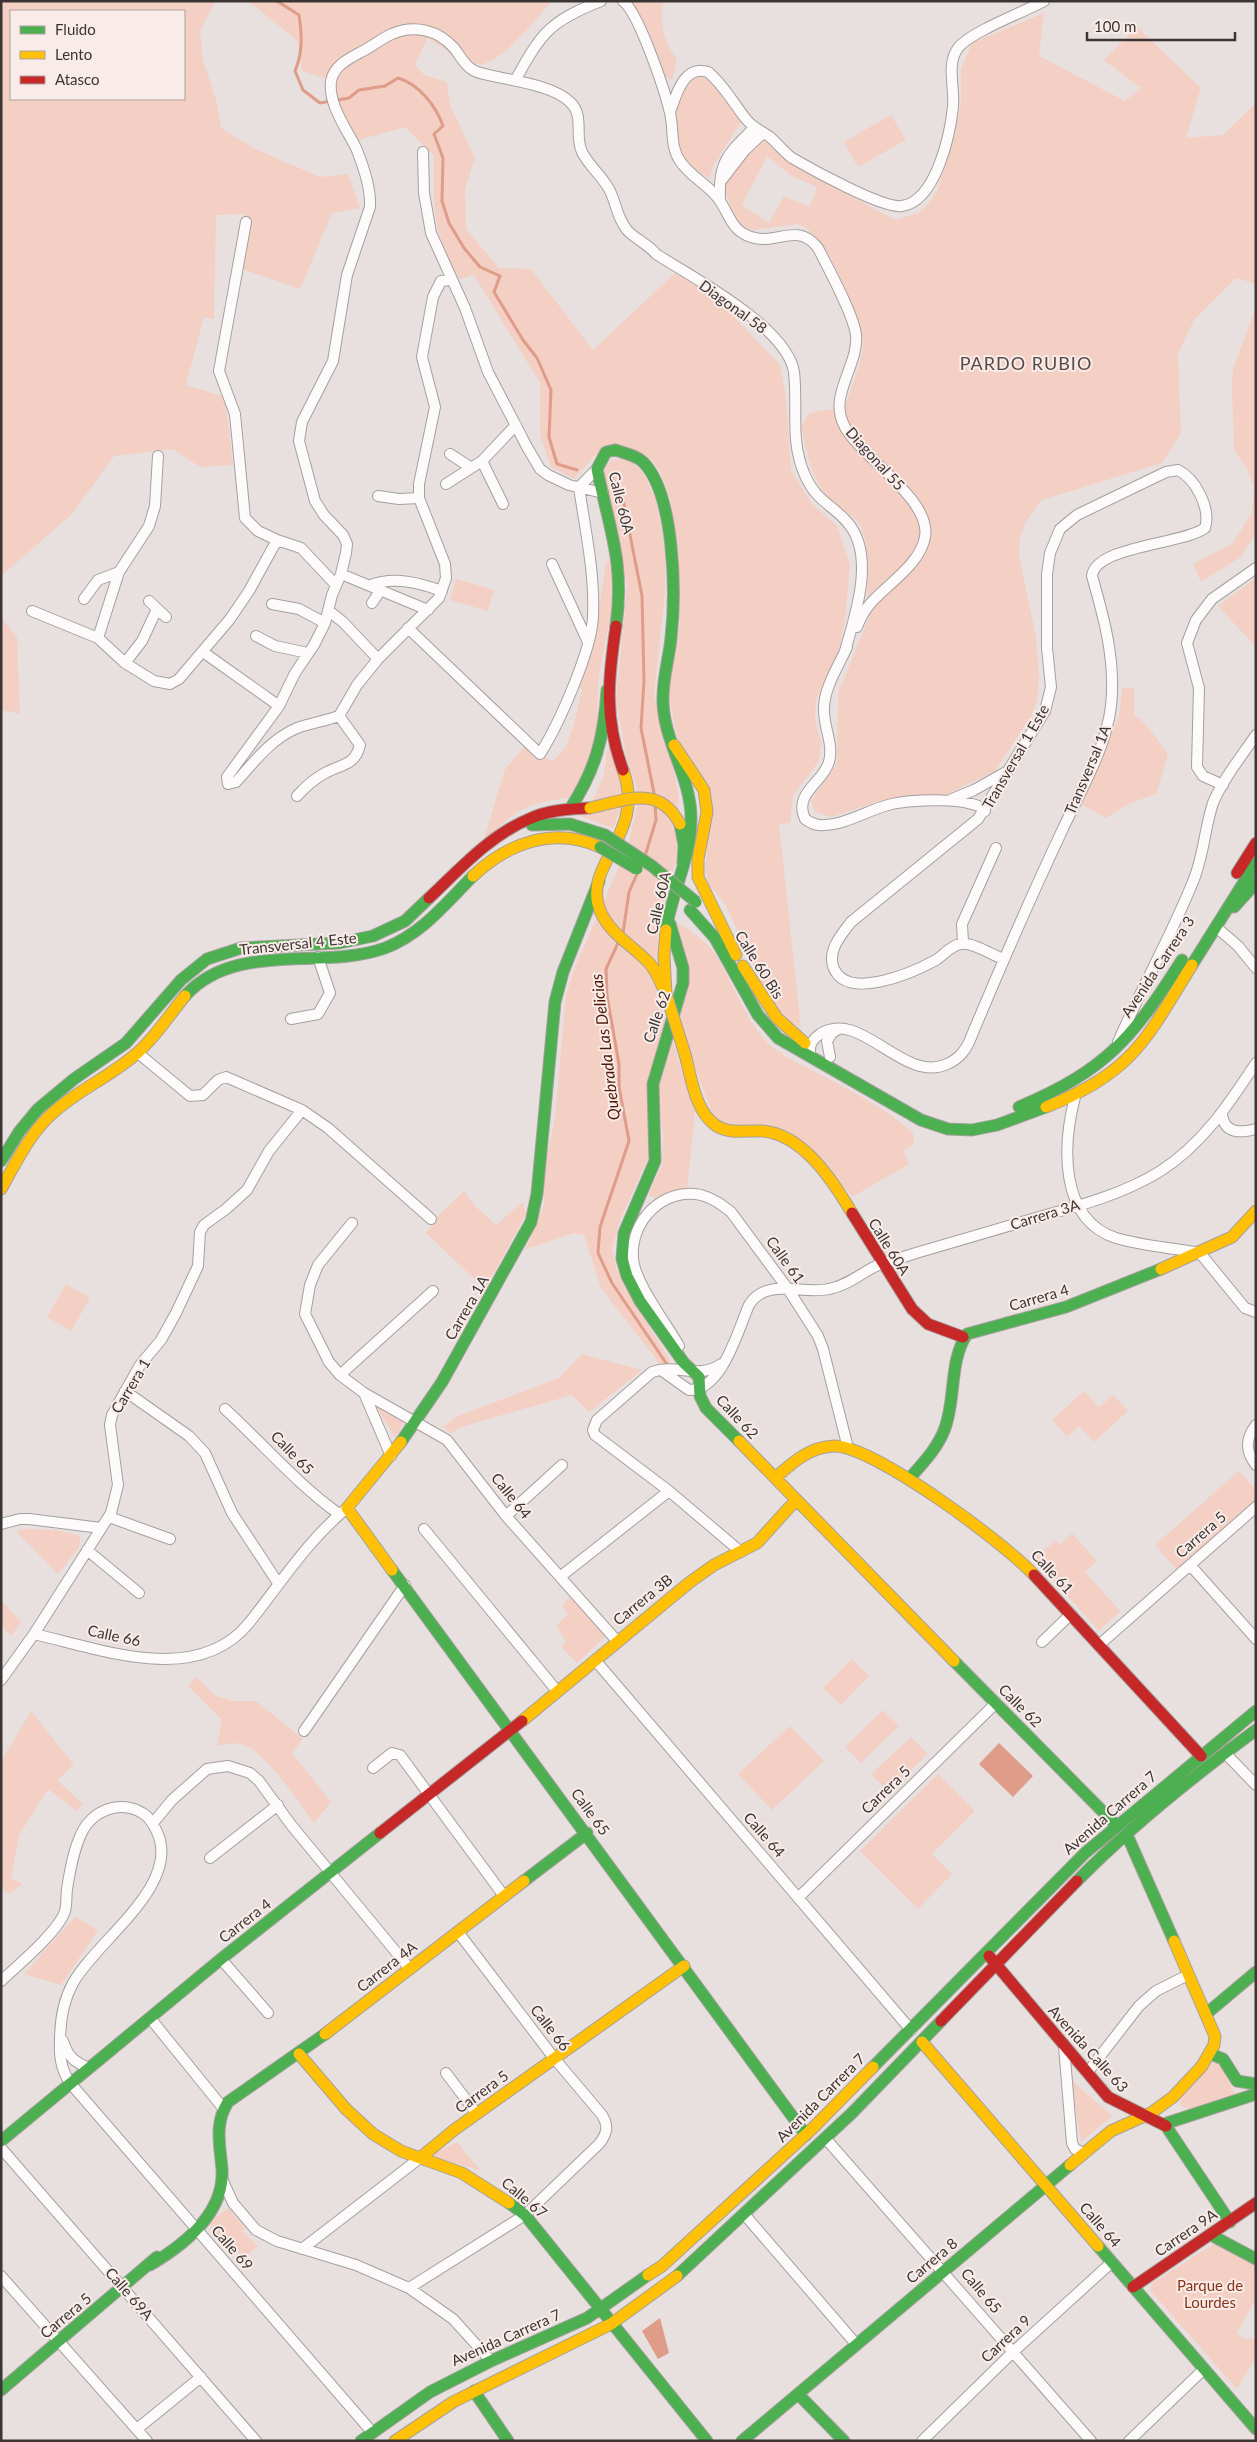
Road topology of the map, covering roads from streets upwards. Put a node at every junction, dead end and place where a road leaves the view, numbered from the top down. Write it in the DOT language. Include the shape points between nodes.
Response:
graph roads {
  1 [pos="601,1"];
  2 [pos="623,1"];
  3 [pos="1044,1"];
  4 [pos="656,70"];
  5 [pos="516,79"];
  6 [pos="680,85"];
  7 [pos="670,112"];
  8 [pos="758,131"];
  9 [pos="423,152"];
  10 [pos="720,200"];
  11 [pos="246,222"];
  12 [pos="451,280"];
  13 [pos="516,425"];
  14 [pos="450,454"];
  15 [pos="158,456"];
  16 [pos="482,461"];
  17 [pos="470,467"];
  18 [pos="597,469"];
  19 [pos="1178,470"];
  20 [pos="446,484"];
  21 [pos="579,487"];
  22 [pos="602,493"];
  23 [pos="378,496"];
  24 [pos="419,498"];
  25 [pos="503,504"];
  26 [pos="277,540"];
  27 [pos="552,564"];
  28 [pos="1256,568"];
  29 [pos="119,572"];
  30 [pos="341,574"];
  31 [pos="335,584"];
  32 [pos="375,588"];
  33 [pos="442,591"];
  34 [pos="84,599"];
  35 [pos="150,601"];
  36 [pos="372,603"];
  37 [pos="272,604"];
  38 [pos="158,609"];
  39 [pos="428,610"];
  40 [pos="32,611"];
  41 [pos="329,611"];
  42 [pos="166,617"];
  43 [pos="325,623"];
  44 [pos="408,628"];
  45 [pos="256,636"];
  46 [pos="98,638"];
  47 [pos="588,642"];
  48 [pos="845,651"];
  49 [pos="202,652"];
  50 [pos="308,653"];
  51 [pos="378,659"];
  52 [pos="125,663"];
  53 [pos="607,690"];
  54 [pos="279,706"];
  55 [pos="339,716"];
  56 [pos="1256,736"];
  57 [pos="674,745"];
  58 [pos="1008,771"];
  59 [pos="1223,785"];
  60 [pos="297,796"];
  61 [pos="946,801"];
  62 [pos="570,809"];
  63 [pos="984,811"];
  64 [pos="494,842"];
  65 [pos="1256,843"];
  66 [pos="996,848"];
  67 [pos="508,849"];
  68 [pos="683,863"];
  69 [pos="1256,863"];
  70 [pos="599,881"];
  71 [pos="1256,883"];
  72 [pos="693,906"];
  73 [pos="667,925"];
  74 [pos="1216,927"];
  75 [pos="963,943"];
  76 [pos="633,951"];
  77 [pos="736,955"];
  78 [pos="318,957"];
  79 [pos="1003,960"];
  80 [pos="1256,968"];
  81 [pos="666,994"];
  82 [pos="291,1019"];
  83 [pos="840,1029"];
  84 [pos="818,1035"];
  85 [pos="795,1037"];
  86 [pos="810,1046"];
  87 [pos="138,1053"];
  88 [pos="1113,1053"];
  89 [pos="830,1057"];
  90 [pos="812,1059"];
  91 [pos="1256,1063"];
  92 [pos="1075,1097"];
  93 [pos="302,1110"];
  94 [pos="1007,1112"];
  95 [pos="1222,1115"];
  96 [pos="1018,1118"];
  97 [pos="1256,1129"];
  98 [pos="1,1161"];
  99 [pos="1,1189"];
  100 [pos="1079,1206"];
  101 [pos="1256,1211"];
  102 [pos="431,1219"];
  103 [pos="352,1222"];
  104 [pos="1200,1253"];
  105 [pos="882,1263"];
  106 [pos="788,1290"];
  107 [pos="433,1291"];
  108 [pos="1254,1312"];
  109 [pos="963,1338"];
  110 [pos="724,1362"];
  111 [pos="684,1364"];
  112 [pos="661,1370"];
  113 [pos="694,1372"];
  114 [pos="340,1375"];
  115 [pos="700,1388"];
  116 [pos="125,1391"];
  117 [pos="364,1394"];
  118 [pos="225,1409"];
  119 [pos="416,1421"];
  120 [pos="1256,1425"];
  121 [pos="848,1448"];
  122 [pos="391,1456"];
  123 [pos="562,1464"];
  124 [pos="1256,1465"];
  125 [pos="775,1478"];
  126 [pos="909,1479"];
  127 [pos="669,1491"];
  128 [pos="796,1500"];
  129 [pos="1256,1507"];
  130 [pos="343,1511"];
  131 [pos="506,1516"];
  132 [pos="109,1517"];
  133 [pos="1,1524"];
  134 [pos="101,1528"];
  135 [pos="424,1530"];
  136 [pos="170,1539"];
  137 [pos="87,1550"];
  138 [pos="741,1552"];
  139 [pos="1190,1565"];
  140 [pos="560,1577"];
  141 [pos="278,1582"];
  142 [pos="405,1585"];
  143 [pos="139,1593"];
  144 [pos="1071,1614"];
  145 [pos="34,1634"];
  146 [pos="1256,1639"];
  147 [pos="617,1641"];
  148 [pos="1042,1642"];
  149 [pos="1100,1645"];
  150 [pos="189,1658"];
  151 [pos="595,1660"];
  152 [pos="1,1680"];
  153 [pos="557,1691"];
  154 [pos="996,1703"];
  155 [pos="1256,1712"];
  156 [pos="512,1729"];
  157 [pos="1256,1730"];
  158 [pos="304,1732"];
  159 [pos="1225,1753"];
  160 [pos="1201,1756"];
  161 [pos="373,1768"];
  162 [pos="1256,1786"];
  163 [pos="428,1795"];
  164 [pos="278,1805"];
  165 [pos="153,1823"];
  166 [pos="1116,1825"];
  167 [pos="587,1833"];
  168 [pos="1127,1835"];
  169 [pos="210,1858"];
  170 [pos="330,1872"];
  171 [pos="504,1896"];
  172 [pos="798,1898"];
  173 [pos="458,1932"];
  174 [pos="986,1953"];
  175 [pos="221,1959"];
  176 [pos="996,1965"];
  177 [pos="684,1966"];
  178 [pos="410,1969"];
  179 [pos="1256,1972"];
  180 [pos="1188,1975"];
  181 [pos="1,1981"];
  182 [pos="268,2013"];
  183 [pos="1206,2014"];
  184 [pos="150,2018"];
  185 [pos="60,2030"];
  186 [pos="911,2030"];
  187 [pos="922,2042"];
  188 [pos="1064,2046"];
  189 [pos="299,2054"];
  190 [pos="1211,2054"];
  191 [pos="554,2058"];
  192 [pos="90,2068"];
  193 [pos="446,2073"];
  194 [pos="1087,2073"];
  195 [pos="70,2084"];
  196 [pos="1256,2084"];
  197 [pos="1177,2094"];
  198 [pos="1256,2094"];
  199 [pos="223,2108"];
  200 [pos="477,2114"];
  201 [pos="1191,2114"];
  202 [pos="1147,2115"];
  203 [pos="1164,2124"];
  204 [pos="806,2135"];
  205 [pos="826,2139"];
  206 [pos="1,2141"];
  207 [pos="1,2148"];
  208 [pos="1084,2153"];
  209 [pos="420,2158"];
  210 [pos="222,2180"];
  211 [pos="1046,2186"];
  212 [pos="1256,2203"];
  213 [pos="744,2214"];
  214 [pos="525,2215"];
  215 [pos="1230,2222"];
  216 [pos="196,2228"];
  217 [pos="1211,2235"];
  218 [pos="302,2249"];
  219 [pos="1256,2259"];
  220 [pos="1112,2262"];
  221 [pos="944,2271"];
  222 [pos="1,2276"];
  223 [pos="1133,2287"];
  224 [pos="123,2288"];
  225 [pos="409,2288"];
  226 [pos="600,2310"];
  227 [pos="611,2324"];
  228 [pos="60,2341"];
  229 [pos="856,2344"];
  230 [pos="1013,2352"];
  231 [pos="491,2361"];
  232 [pos="1204,2369"];
  233 [pos="201,2377"];
  234 [pos="1,2390"];
  235 [pos="474,2391"];
  236 [pos="798,2394"];
  237 [pos="137,2429"];
  238 [pos="1256,2429"];
  239 [pos="372,2432"];
  240 [pos="147,2441"];
  241 [pos="256,2441"];
  242 [pos="361,2441"];
  243 [pos="395,2441"];
  244 [pos="508,2441"];
  245 [pos="707,2441"];
  246 [pos="742,2441"];
  247 [pos="844,2441"];
  248 [pos="922,2441"];
  249 [pos="1091,2441"];
  250 [pos="1129,2441"];
  1 -- 5 [label="street" via="550,27 535,45"];
  2 -- 4 [label="street" via="632,13"];
  3 -- 8 [label="street" via="972,36 958,48 952,60 953,109 942,154 934,178 924,194 912,204 891,205 865,195 793,158 770,137"];
  4 -- 6 [label="street" via="666,82"];
  4 -- 7 [label="street"];
  5 -- 30 [label="street, Diagonal 58" via="474,71 442,38 418,28 391,34 340,65 333,74 336,108 356,150 370,206 347,275 333,361 302,422 299,442 315,501 347,544"];
  5 -- 48 [label="street, Diagonal 58" via="570,101 577,111 582,151 608,188 617,216 629,232 649,245 656,254 757,321 790,360 794,381 794,436 804,474 815,494 848,523 856,537 861,590"];
  6 -- 7 [label="street"];
  6 -- 8 [label="street" via="690,74 708,72"];
  7 -- 10 [label="street" via="678,159"];
  8 -- 10 [label="street" via="721,181"];
  9 -- 12 [label="street" via="426,214"];
  10 -- 48 [label="street, Diagonal 55" via="733,226 750,237 769,239 800,235 818,248 856,334 840,398 842,421 854,440 919,508 926,527 916,556 865,611"];
  11 -- 26 [label="street" via="219,372 235,414 245,518 258,531"];
  12 -- 13 [label="street" via="465,308 488,372"];
  12 -- 24 [label="street" via="441,281 433,297 422,357 435,407"];
  13 -- 16 [label="street"];
  13 -- 21 [label="street" via="540,468 548,475"];
  14 -- 17 [label="street"];
  15 -- 29 [label="street" via="155,506 149,526"];
  16 -- 17 [label="street"];
  16 -- 25 [label="street"];
  17 -- 20 [label="street"];
  18 -- 21 [label="street"];
  18 -- 22 [label="street, Calle 60A"];
  18 -- 57 [label="street, Calle 60A" via="610,451 633,456 644,463 662,498 668,526 672,621 663,697 664,714"];
  19 -- 58 [label="street, Transversal 1 Este" via="1166,472 1077,515 1060,529 1050,553 1047,574 1050,698 1042,717"];
  19 -- 79 [label="street, Transversal 1A" via="1190,478 1205,508 1206,523 1201,531 1134,549 1098,563 1093,570 1110,647 1110,718 1093,763"];
  21 -- 22 [label="street"];
  21 -- 47 [label="street" via="592,581 593,618"];
  22 -- 53 [label="street, Calle 60A" via="616,548 620,584"];
  23 -- 24 [label="street"];
  24 -- 33 [label="street" via="445,564 446,578"];
  26 -- 31 [label="street" via="301,548"];
  26 -- 49 [label="street" via="250,591"];
  27 -- 47 [label="street"];
  28 -- 59 [label="street" via="1212,599 1196,620 1187,643 1199,688 1197,767 1203,776"];
  29 -- 34 [label="street" via="98,580"];
  29 -- 46 [label="street"];
  30 -- 31 [label="street"];
  30 -- 32 [label="street"];
  31 -- 41 [label="street"];
  32 -- 33 [label="street" via="381,581 405,582 422,583"];
  32 -- 36 [label="street"];
  32 -- 39 [label="street"];
  33 -- 39 [label="street"];
  35 -- 38 [label="street"];
  37 -- 43 [label="street" via="299,609"];
  38 -- 42 [label="street"];
  38 -- 52 [label="street" via="142,642"];
  39 -- 44 [label="street"];
  40 -- 46 [label="street"];
  41 -- 43 [label="street"];
  41 -- 51 [label="street"];
  43 -- 50 [label="street"];
  44 -- 47 [label="street" via="540,754 573,685"];
  44 -- 51 [label="street"];
  45 -- 50 [label="street" via="275,646"];
  46 -- 52 [label="street"];
  48 -- 61 [label="street" via="824,700 830,743 828,764 807,791 802,804 803,814 810,822 822,826 893,803"];
  49 -- 52 [label="street" via="179,679 170,684 154,681"];
  49 -- 54 [label="street"];
  50 -- 54 [label="street"];
  51 -- 55 [label="street" via="357,685"];
  53 -- 62 [label="street" via="601,750 588,782"];
  53 -- 70 [label="street, Calle 60A" via="612,736 628,785 630,803 624,828"];
  54 -- 55 [label="street" via="227,777 228,784 236,782 280,737 296,728"];
  55 -- 60 [label="street" via="360,745 358,754 350,764 326,772"];
  56 -- 59 [label="street"];
  57 -- 68 [label="street, Calle 60A" via="690,804 691,830"];
  57 -- 77 [label="street" via="704,790 707,812 698,877"];
  58 -- 61 [label="street"];
  58 -- 63 [label="street, Transversal 1 Este"];
  59 -- 88 [label="street" via="1214,803 1199,867 1173,930 1150,971"];
  61 -- 63 [label="street" via="976,804"];
  62 -- 64 [label="street" via="528,819 512,826"];
  62 -- 68 [label="street, bridge" via="645,797 665,806 680,824"];
  63 -- 75 [label="street, Transversal 1 Este" via="852,922 836,944 833,966 841,978 865,985 925,966"];
  64 -- 72 [label="street, Calle 60 Bis, bridge" via="520,829 546,823 582,826 606,836 652,866"];
  64 -- 98 [label="street, Transversal 4 Este" via="405,921 390,930 345,942 233,950 196,966 179,980 124,1045 37,1108 18,1131"];
  65 -- 88 [label="street, Avenida Carrera 3" via="1153,1006"];
  66 -- 75 [label="street" via="962,924"];
  67 -- 72 [label="street, Calle 60 Bis, bridge" via="555,836 580,839 600,847"];
  67 -- 78 [label="street, Transversal 4 Este" via="489,862 423,926 400,942 374,951"];
  68 -- 73 [label="street, Calle 60A"];
  69 -- 74 [label="street, Avenida Carrera 3"];
  70 -- 76 [label="street, Calle 60A" via="597,904 613,932"];
  70 -- 119 [label="street, Carrera 1A" via="563,972 555,1002 537,1194 531,1222 447,1374"];
  71 -- 74 [label="street"];
  72 -- 77 [label="street, Calle 60 Bis"];
  72 -- 90 [label="street, Calle 60 Bis" via="768,1028"];
  73 -- 76 [label="street" via="651,949"];
  73 -- 81 [label="street, Calle 60A" via="664,958"];
  73 -- 111 [label="street, Calle 62" via="681,960 684,983 656,1070 655,1161 624,1232 622,1258 640,1301"];
  74 -- 80 [label="street"];
  74 -- 92 [label="street, Avenida Carrera 3" via="1140,1046 1115,1071"];
  75 -- 79 [label="street"];
  76 -- 81 [label="street, Calle 60A" via="650,964"];
  77 -- 85 [label="street, Calle 60 Bis" via="775,1018"];
  78 -- 82 [label="street" via="330,994 318,1014"];
  78 -- 87 [label="street, Transversal 4 Este" via="253,962 210,975 179,1002"];
  79 -- 83 [label="street, Transversal 1A" via="966,1049 943,1065 917,1066 867,1038"];
  81 -- 105 [label="street, Calle 60A, bridge" via="707,1119 726,1131 769,1132 799,1147 832,1185"];
  83 -- 84 [label="street"];
  83 -- 89 [label="street" via="827,1041"];
  84 -- 85 [label="street"];
  84 -- 86 [label="street"];
  85 -- 86 [label="street, Calle 60 Bis"];
  86 -- 89 [label="street, Calle 60 Bis"];
  86 -- 90 [label="street"];
  87 -- 93 [label="street" via="190,1096 203,1095 218,1080 226,1077"];
  87 -- 99 [label="street, Transversal 4 Este" via="48,1116 32,1136"];
  88 -- 94 [label="street, Avenida Carrera 3" via="1076,1079"];
  89 -- 94 [label="street, Calle 60 Bis" via="942,1120 966,1122"];
  90 -- 96 [label="street, Calle 60 Bis" via="941,1128 964,1131"];
  91 -- 95 [label="street, Carrera 3A"];
  92 -- 96 [label="street, Avenida Carrera 3"];
  92 -- 100 [label="street" via="1066,1163"];
  93 -- 102 [label="street" via="328,1128"];
  93 -- 116 [label="street, Carrera 1" via="269,1151 247,1190 204,1225 200,1232 198,1266 176,1313"];
  95 -- 97 [label="street" via="1230,1130"];
  95 -- 100 [label="street, Carrera 3A" via="1159,1172"];
  100 -- 104 [label="street" via="1097,1227 1116,1238"];
  100 -- 105 [label="street, Carrera 3A"];
  101 -- 104 [label="street, Carrera 4" via="1232,1237"];
  103 -- 114 [label="street, Calle 64" via="318,1264 305,1314 329,1362"];
  104 -- 108 [label="street" via="1245,1308"];
  104 -- 109 [label="street, Carrera 4" via="1074,1304 972,1332"];
  105 -- 106 [label="street, Carrera 3A" via="830,1289"];
  105 -- 109 [label="street, Calle 60A" via="920,1317 938,1330"];
  106 -- 110 [label="street, Carrera 3A" via="766,1290 754,1298"];
  106 -- 111 [label="street, Calle 61" via="731,1212 720,1203 699,1195 679,1196 655,1204 636,1234 632,1258 640,1280 681,1350"];
  106 -- 121 [label="street, Calle 61" via="823,1350"];
  107 -- 114 [label="street"];
  109 -- 126 [label="street" via="945,1429"];
  110 -- 113 [label="street" via="709,1371"];
  110 -- 115 [label="street, Carrera 3A" via="712,1382"];
  111 -- 113 [label="street, Calle 62"];
  112 -- 113 [label="street"];
  112 -- 115 [label="street" via="689,1390"];
  112 -- 127 [label="street" via="652,1372 638,1383 597,1420 593,1430 595,1435"];
  113 -- 115 [label="street, Calle 62" via="699,1377"];
  114 -- 117 [label="street, Calle 64"];
  115 -- 125 [label="street, Calle 62" via="706,1408"];
  116 -- 132 [label="street, Carrera 1" via="111,1420 118,1484"];
  116 -- 141 [label="street" via="189,1436 205,1453 232,1513"];
  117 -- 119 [label="street, Calle 64"];
  117 -- 122 [label="street, Calle 64"];
  118 -- 130 [label="street, Calle 65" via="309,1492"];
  119 -- 122 [label="street, Carrera 1A"];
  119 -- 131 [label="street, Calle 64" via="447,1440"];
  120 -- 124 [label="street" via="1248,1439 1248,1452"];
  121 -- 125 [label="street, Calle 61" via="832,1446 806,1453"];
  121 -- 126 [label="street, Calle 61"];
  122 -- 130 [label="street, Carrera 1A"];
  123 -- 131 [label="street"];
  125 -- 128 [label="street, Calle 62"];
  126 -- 144 [label="street, Calle 61" via="1021,1560"];
  127 -- 138 [label="street"];
  127 -- 140 [label="street"];
  128 -- 138 [label="street, Carrera 3B" via="764,1536"];
  128 -- 154 [label="street, Calle 62"];
  129 -- 139 [label="street, Carrera 5"];
  130 -- 141 [label="street, Carrera 1A" via="319,1533"];
  130 -- 142 [label="street, Calle 65"];
  131 -- 140 [label="street, Calle 64"];
  132 -- 134 [label="street, Carrera 1"];
  132 -- 136 [label="street"];
  133 -- 134 [label="street" via="30,1519"];
  134 -- 137 [label="street, Carrera 1"];
  135 -- 153 [label="street"];
  137 -- 143 [label="street"];
  137 -- 145 [label="street, Carrera 1"];
  138 -- 147 [label="street, Carrera 3B" via="704,1571"];
  139 -- 146 [label="street"];
  139 -- 149 [label="street, Carrera 5"];
  140 -- 147 [label="street, Calle 64"];
  141 -- 150 [label="street, Carrera 1A" via="238,1634"];
  142 -- 156 [label="street, Calle 65"];
  142 -- 158 [label="street"];
  144 -- 148 [label="street"];
  144 -- 149 [label="street, Calle 61"];
  145 -- 150 [label="street, Calle 66" via="155,1660"];
  145 -- 152 [label="street, Carrera 1"];
  147 -- 151 [label="street, Carrera 3B"];
  149 -- 160 [label="street, Calle 61"];
  151 -- 153 [label="street, Carrera 3B"];
  151 -- 172 [label="street, Calle 64"];
  153 -- 156 [label="street, Carrera 3B"];
  154 -- 166 [label="street, Calle 62"];
  154 -- 172 [label="street, Carrera 5"];
  155 -- 160 [label="street, Avenida Carrera 7"];
  156 -- 163 [label="street, Carrera 4"];
  156 -- 167 [label="street, Calle 65"];
  157 -- 159 [label="street, Avenida Carrera 7"];
  159 -- 162 [label="street"];
  159 -- 168 [label="street, Avenida Carrera 7"];
  160 -- 166 [label="street, Avenida Carrera 7"];
  161 -- 163 [label="street" via="389,1755 398,1753"];
  163 -- 170 [label="street, Carrera 4"];
  163 -- 171 [label="street"];
  164 -- 165 [label="street" via="250,1773 228,1766 207,1769 172,1800"];
  164 -- 169 [label="street"];
  164 -- 170 [label="street"];
  165 -- 181 [label="street" via="133,1808 120,1806 92,1818 80,1839 67,1887 64,1913 48,1935"];
  165 -- 185 [label="street, Calle 69" via="162,1845 162,1862 148,1892 73,1982 64,2003"];
  166 -- 174 [label="street, Avenida Carrera 7"];
  167 -- 171 [label="street, Carrera 4A"];
  167 -- 177 [label="street, Calle 65"];
  168 -- 176 [label="street, Avenida Carrera 7" via="1084,1874"];
  168 -- 180 [label="street"];
  170 -- 175 [label="street, Carrera 4"];
  170 -- 178 [label="street"];
  171 -- 173 [label="street, Carrera 4A"];
  172 -- 186 [label="street, Calle 64"];
  173 -- 178 [label="street, Carrera 4A"];
  173 -- 191 [label="street, Calle 66"];
  174 -- 176 [label="street, Avenida Calle 63"];
  174 -- 186 [label="street, Avenida Carrera 7"];
  175 -- 182 [label="street"];
  175 -- 184 [label="street, Carrera 4"];
  176 -- 187 [label="street, Avenida Carrera 7"];
  176 -- 188 [label="street, Avenida Calle 63"];
  177 -- 191 [label="street, Carrera 5"];
  177 -- 204 [label="street, Calle 65"];
  178 -- 189 [label="street, Carrera 4A"];
  179 -- 183 [label="street"];
  180 -- 183 [label="street"];
  180 -- 194 [label="street" via="1156,1991 1139,2006"];
  183 -- 190 [label="street" via="1216,2042"];
  184 -- 192 [label="street, Carrera 4"];
  184 -- 199 [label="street"];
  185 -- 192 [label="street" via="69,2056 74,2062"];
  185 -- 195 [label="street, Calle 69" via="61,2064"];
  186 -- 204 [label="street, Avenida Carrera 7"];
  187 -- 205 [label="street, Avenida Carrera 7"];
  187 -- 211 [label="street, Calle 64"];
  188 -- 194 [label="street, Avenida Calle 63"];
  188 -- 208 [label="street" via="1072,2143"];
  189 -- 199 [label="street, Carrera 4A"];
  189 -- 209 [label="street, Calle 67" via="366,2128 388,2144"];
  190 -- 196 [label="street" via="1223,2058 1237,2081"];
  190 -- 197 [label="street"];
  191 -- 200 [label="street, Carrera 5"];
  191 -- 214 [label="street, Calle 66" via="606,2121 607,2132 599,2144"];
  192 -- 195 [label="street, Carrera 4"];
  193 -- 200 [label="street"];
  194 -- 202 [label="street, Avenida Calle 63" via="1115,2103"];
  195 -- 206 [label="street, Carrera 4"];
  195 -- 216 [label="street, Calle 69"];
  197 -- 201 [label="street" via="1181,2110"];
  197 -- 202 [label="street"];
  198 -- 201 [label="street"];
  199 -- 210 [label="street, Carrera 5" via="218,2131"];
  200 -- 209 [label="street, Carrera 5"];
  201 -- 203 [label="street"];
  202 -- 203 [label="street, Avenida Calle 63"];
  202 -- 208 [label="street, Carrera 8" via="1118,2126"];
  203 -- 215 [label="street, Avenida Calle 63"];
  204 -- 226 [label="street, Avenida Carrera 7" via="676,2254"];
  205 -- 213 [label="street, Avenida Carrera 7"];
  205 -- 221 [label="street, Calle 65"];
  207 -- 224 [label="street, Calle 69A"];
  208 -- 211 [label="street, Carrera 8"];
  209 -- 214 [label="street, Calle 67" via="476,2180"];
  209 -- 218 [label="street, Carrera 5"];
  210 -- 216 [label="street, Carrera 5" via="217,2201"];
  210 -- 218 [label="street" via="232,2203 256,2230"];
  211 -- 220 [label="street, Calle 64"];
  211 -- 221 [label="street, Carrera 8"];
  212 -- 215 [label="street, Carrera 9A"];
  213 -- 227 [label="street, Avenida Carrera 7" via="670,2282"];
  213 -- 229 [label="street"];
  214 -- 225 [label="street"];
  214 -- 226 [label="street, Calle 67"];
  215 -- 217 [label="street, Carrera 9A"];
  216 -- 224 [label="street, Carrera 5" via="176,2238"];
  216 -- 239 [label="street, Calle 69"];
  217 -- 219 [label="street"];
  217 -- 223 [label="street, Carrera 9A"];
  218 -- 225 [label="street" via="370,2271"];
  220 -- 223 [label="street, Calle 64"];
  220 -- 230 [label="street, Carrera 9"];
  221 -- 229 [label="street, Carrera 8"];
  221 -- 230 [label="street, Calle 65"];
  222 -- 228 [label="street"];
  223 -- 232 [label="street, Calle 64"];
  224 -- 228 [label="street, Carrera 5"];
  224 -- 233 [label="street, Calle 69A"];
  225 -- 231 [label="street" via="453,2319"];
  226 -- 227 [label="street, Calle 67"];
  226 -- 231 [label="street, Avenida Carrera 7"];
  227 -- 235 [label="street, Avenida Carrera 7"];
  227 -- 245 [label="street, Calle 67"];
  228 -- 234 [label="street, Carrera 5"];
  228 -- 237 [label="street"];
  229 -- 236 [label="street, Carrera 8"];
  230 -- 248 [label="street, Carrera 9"];
  230 -- 249 [label="street, Calle 65"];
  231 -- 239 [label="street, Avenida Carrera 7" via="430,2392"];
  232 -- 238 [label="street, Calle 64"];
  232 -- 250 [label="street"];
  233 -- 237 [label="street"];
  233 -- 241 [label="street, Calle 69A"];
  235 -- 243 [label="street, Avenida Carrera 7" via="434,2413"];
  235 -- 244 [label="street"];
  236 -- 246 [label="street, Carrera 8"];
  236 -- 247 [label="street"];
  237 -- 240 [label="street"];
  239 -- 242 [label="street, Avenida Carrera 7"];
}
